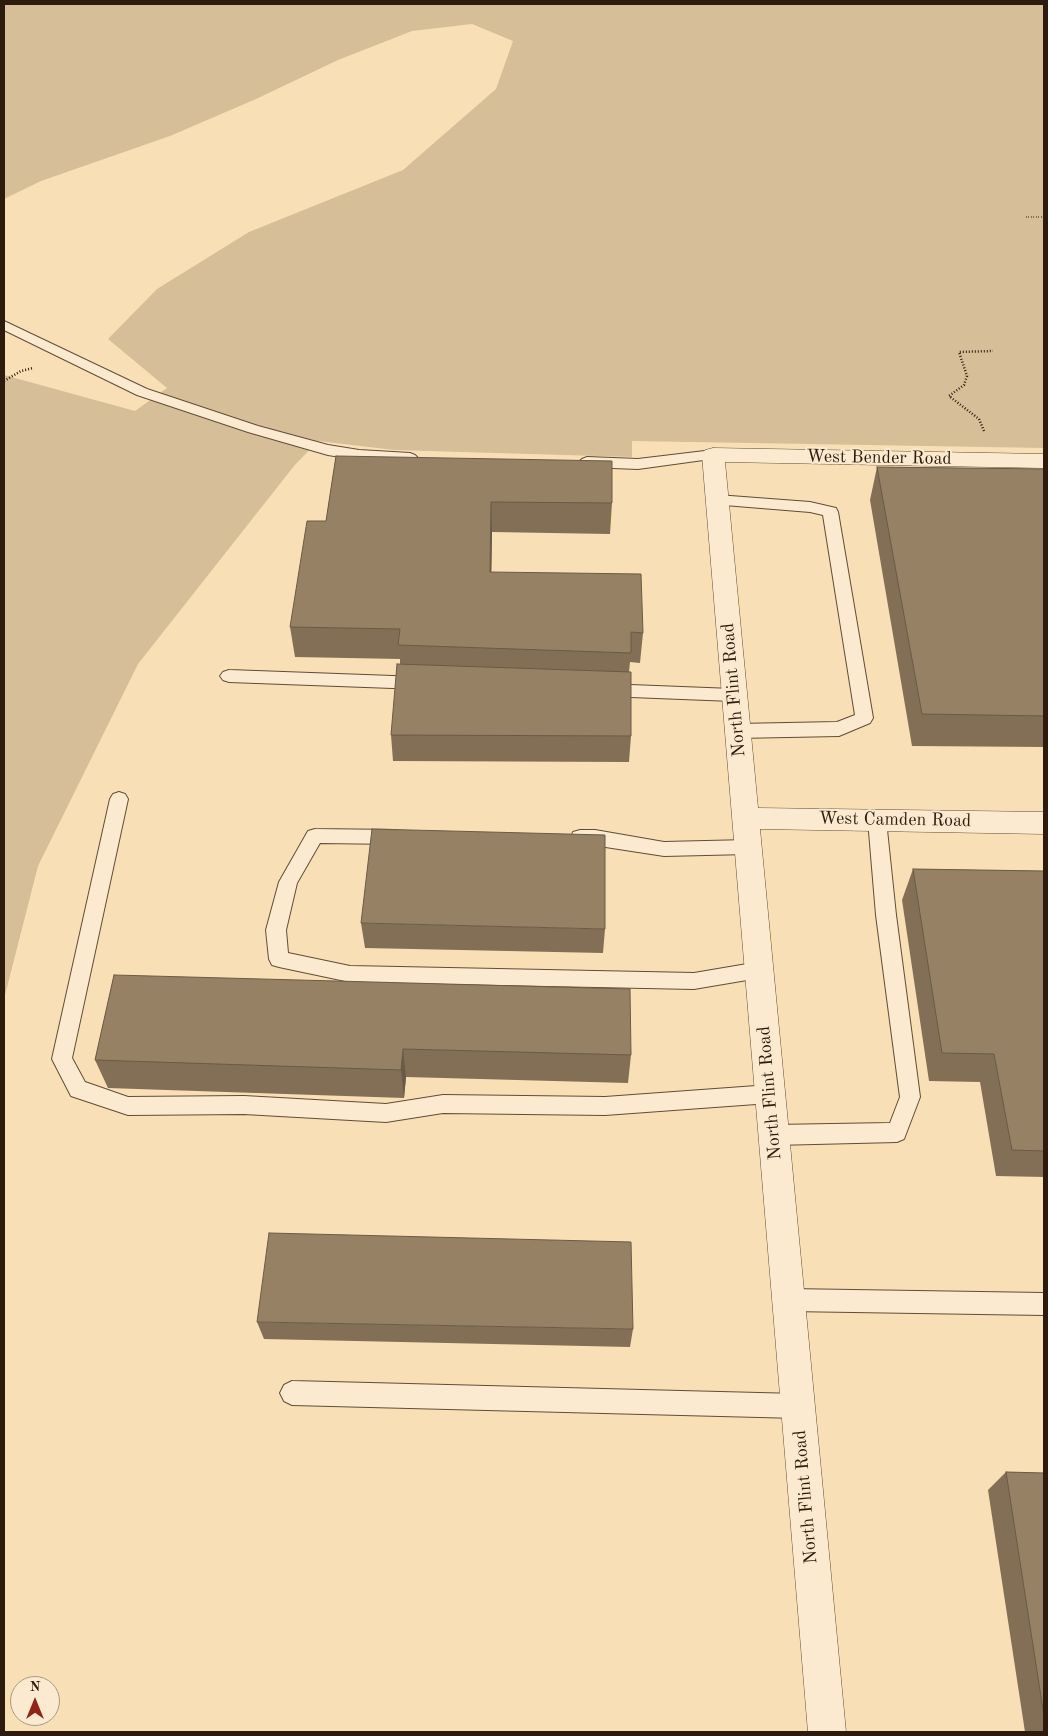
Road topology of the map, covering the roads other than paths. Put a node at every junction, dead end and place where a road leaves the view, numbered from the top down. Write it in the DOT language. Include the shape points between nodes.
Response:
graph roads {
  1 [pos="4,325"];
  2 [pos="713,455"];
  3 [pos="421,459"];
  4 [pos="1044,461"];
  5 [pos="569,462"];
  6 [pos="717,500"];
  7 [pos="830,512"];
  8 [pos="230,676"];
  9 [pos="437,684"];
  10 [pos="585,690"];
  11 [pos="734,695"];
  12 [pos="737,731"];
  13 [pos="119,799"];
  14 [pos="877,820"];
  15 [pos="1044,823"];
  16 [pos="747,832"];
  17 [pos="415,837"];
  18 [pos="565,837"];
  19 [pos="759,970"];
  20 [pos="770,1094"];
  21 [pos="774,1135"];
  22 [pos="789,1300"];
  23 [pos="1044,1304"];
  24 [pos="292,1393"];
  25 [pos="798,1406"];
  26 [pos="827,1732"];
  1 -- 3 [label="lane" via="142,392 254,429 328,450"];
  2 -- 4 [label="street, West Bender Road"];
  2 -- 5 [label="lane" via="638,464"];
  2 -- 6 [label="street, North Flint Road"];
  6 -- 7 [label="lane" via="810,507"];
  6 -- 11 [label="street, North Flint Road"];
  7 -- 12 [label="lane" via="864,718 838,729"];
  8 -- 9 [label="lane"];
  10 -- 11 [label="lane"];
  11 -- 12 [label="street, North Flint Road"];
  12 -- 16 [label="street, North Flint Road"];
  13 -- 20 [label="lane" via="62,1059 78,1089 128,1106 244,1105 386,1113 443,1104 605,1106"];
  14 -- 15 [label="street, West Camden Road"];
  14 -- 16 [label="street, West Camden Road"];
  14 -- 21 [label="lane" via="910,1097 897,1132"];
  16 -- 18 [label="lane" via="664,849 595,837"];
  16 -- 19 [label="street, North Flint Road"];
  17 -- 19 [label="lane" via="315,836 288,882 276,930 279,959 350,974 694,981"];
  19 -- 20 [label="street, North Flint Road"];
  20 -- 21 [label="street, North Flint Road"];
  21 -- 22 [label="street, North Flint Road"];
  22 -- 23 [label="lane"];
  22 -- 25 [label="street, North Flint Road"];
  24 -- 25 [label="lane"];
  25 -- 26 [label="street, North Flint Road"];
}
